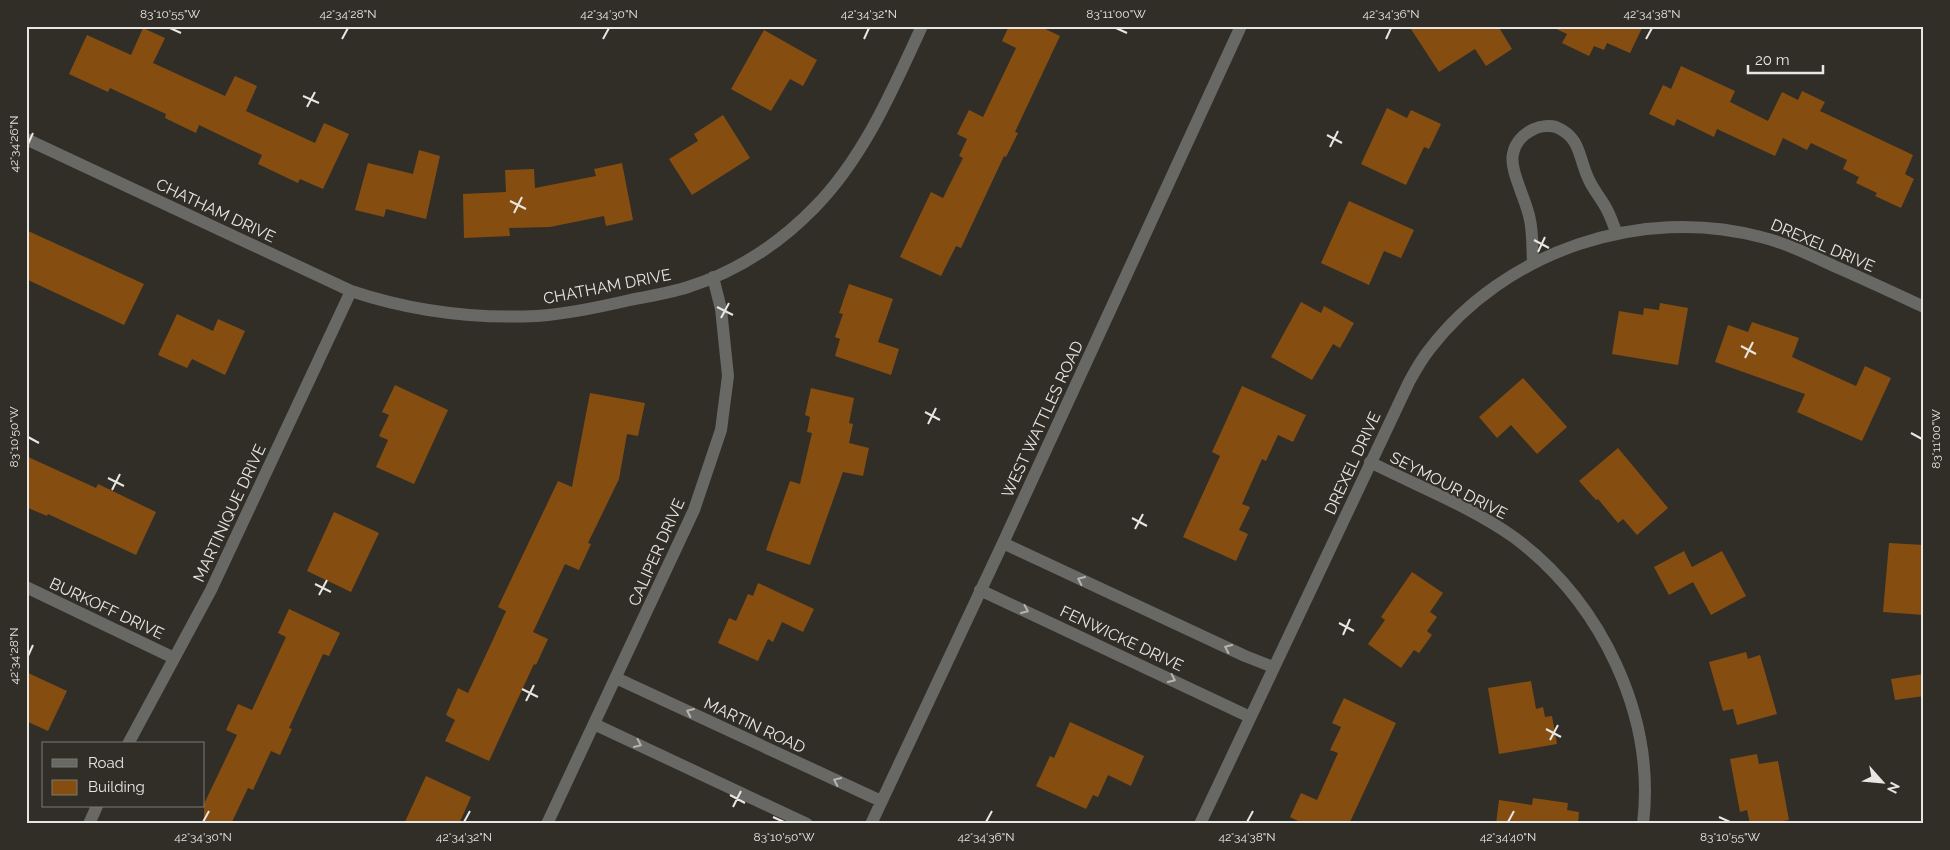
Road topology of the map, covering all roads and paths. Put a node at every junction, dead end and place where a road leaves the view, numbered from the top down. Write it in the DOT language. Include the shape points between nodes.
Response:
graph roads {
  1 [pos="922,26"];
  2 [pos="1241,26"];
  3 [pos="26,139"];
  4 [pos="1617,234"];
  5 [pos="1533,262"];
  6 [pos="713,278"];
  7 [pos="351,291"];
  8 [pos="1924,307"];
  9 [pos="1370,462"];
  10 [pos="1003,543"];
  11 [pos="26,588"];
  12 [pos="980,590"];
  13 [pos="174,658"];
  14 [pos="1274,667"];
  15 [pos="616,678"];
  16 [pos="1250,718"];
  17 [pos="594,724"];
  18 [pos="129,742"];
  19 [pos="881,801"];
  20 [pos="96,808"];
  21 [pos="89,824"];
  22 [pos="547,824"];
  23 [pos="807,824"];
  24 [pos="870,824"];
  25 [pos="1200,824"];
  26 [pos="1643,824"];
  1 -- 6 [label="street, CHATHAM DRIVE" via="866,138 834,185 816,206 769,248"];
  2 -- 10 [label="street, WEST WATTLES ROAD"];
  3 -- 7 [label="street, CHATHAM DRIVE"];
  4 -- 5 [label="street, DREXEL DRIVE" via="1584,242"];
  4 -- 5 [label="street" via="1605,205 1586,175 1577,144 1566,132 1552,126 1536,127 1524,134 1512,155 1512,168 1530,220"];
  4 -- 8 [label="street, DREXEL DRIVE" via="1689,226 1726,229 1761,237 1792,247"];
  5 -- 9 [label="street, DREXEL DRIVE" via="1489,290 1428,350"];
  6 -- 7 [label="street, CHATHAM DRIVE" via="688,287 602,306 538,316 467,315 418,309"];
  6 -- 15 [label="street, CALIPER DRIVE" via="721,309 728,376 720,430 694,510"];
  7 -- 13 [label="street, MARTINIQUE DRIVE" via="211,590"];
  9 -- 14 [label="street, DREXEL DRIVE"];
  9 -- 26 [label="street, SEYMOUR DRIVE" via="1478,515 1514,538 1546,565 1576,598 1605,640 1631,702 1642,750"];
  10 -- 12 [label="street, WEST WATTLES ROAD"];
  14 -- 10 [label="street, one-way"];
  11 -- 13 [label="street, BURKOFF DRIVE"];
  12 -- 16 [label="street, FENWICKE DRIVE, one-way"];
  12 -- 19 [label="street, WEST WATTLES ROAD"];
  13 -- 18 [label="street, MARTINIQUE DRIVE"];
  14 -- 16 [label="street, DREXEL DRIVE"];
  15 -- 17 [label="street, CALIPER DRIVE"];
  19 -- 15 [label="street, MARTIN ROAD, one-way"];
  16 -- 25 [label="street, DREXEL DRIVE"];
  17 -- 22 [label="street, CALIPER DRIVE"];
  17 -- 23 [label="street, one-way"];
  19 -- 24 [label="street, WEST WATTLES ROAD"];
  20 -- 21 [label="street"];
}
